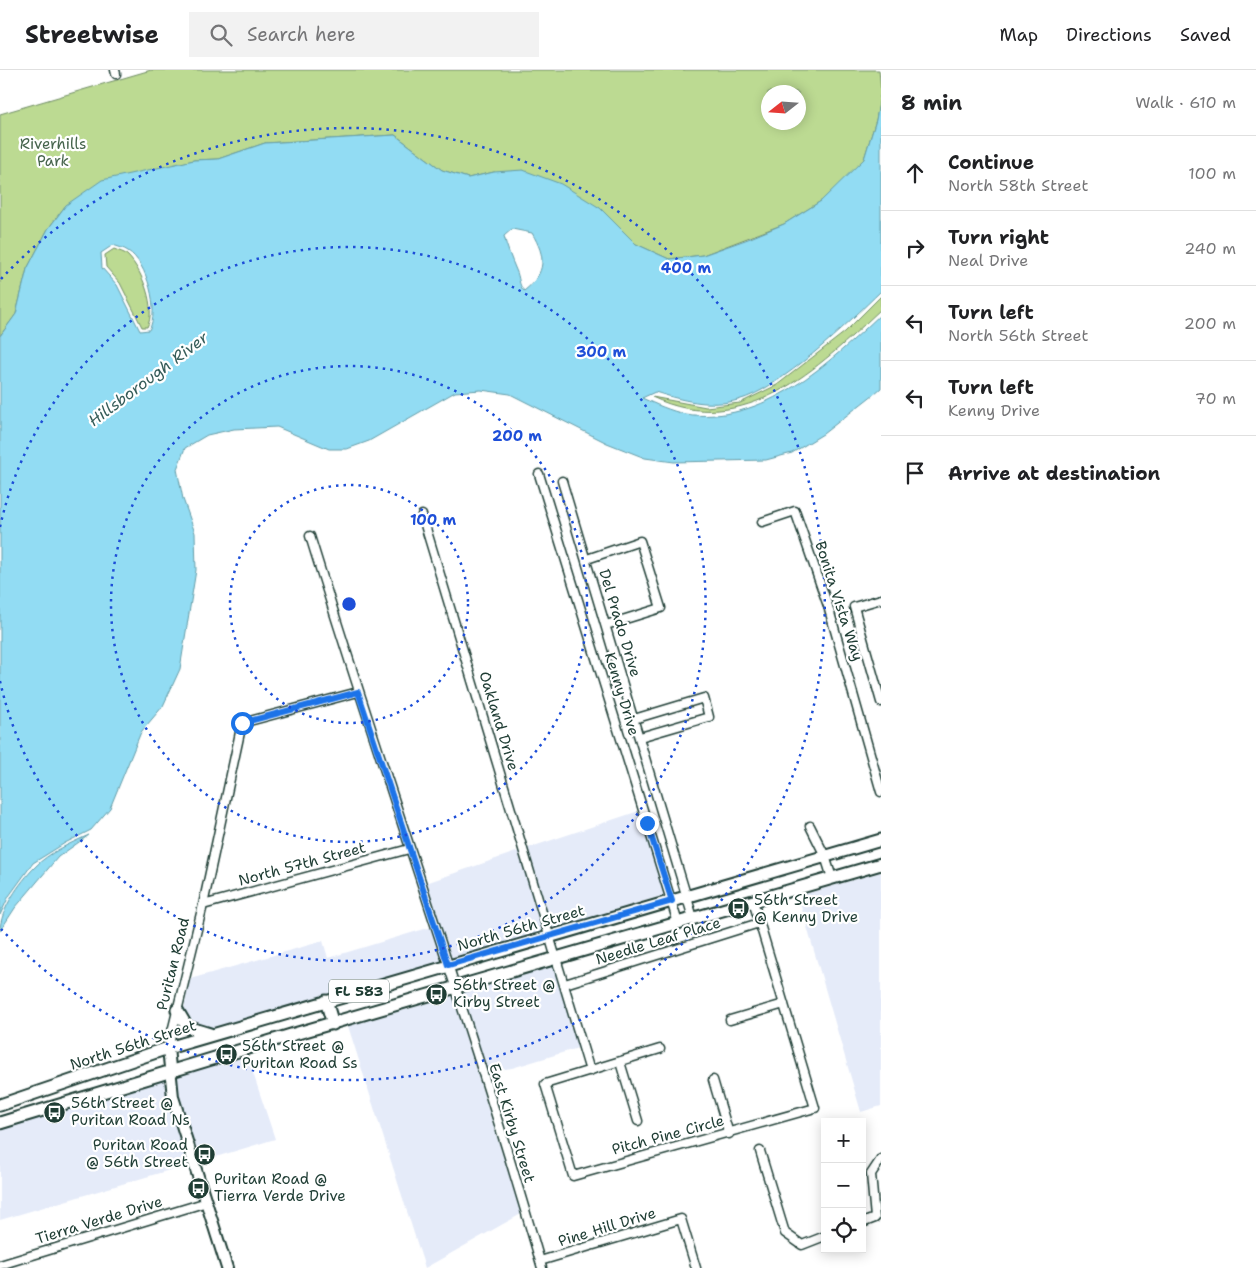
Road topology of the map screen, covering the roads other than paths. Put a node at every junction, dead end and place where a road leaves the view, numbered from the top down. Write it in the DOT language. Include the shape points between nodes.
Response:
graph roads {
  1 [pos="539,474"];
  2 [pos="562,481"];
  3 [pos="422,515"];
  4 [pos="762,522"];
  5 [pos="310,536"];
  6 [pos="587,559"];
  7 [pos="881,599"];
  8 [pos="606,624"];
  9 [pos="879,688"];
  10 [pos="358,692"];
  11 [pos="881,702"];
  12 [pos="634,719"];
  13 [pos="640,737"];
  14 [pos="881,792"];
  15 [pos="810,826"];
  16 [pos="881,840"];
  17 [pos="409,849"];
  18 [pos="825,856"];
  19 [pos="881,864"];
  20 [pos="832,878"];
  21 [pos="687,897"];
  22 [pos="672,901"];
  23 [pos="752,901"];
  24 [pos="203,905"];
  25 [pos="693,918"];
  26 [pos="678,922"];
  27 [pos="760,923"];
  28 [pos="550,936"];
  29 [pos="556,957"];
  30 [pos="448,965"];
  31 [pos="565,984"];
  32 [pos="455,987"];
  33 [pos="326,1001"];
  34 [pos="784,1004"];
  35 [pos="177,1010"];
  36 [pos="730,1020"];
  37 [pos="332,1024"];
  38 [pos="212,1035"];
  39 [pos="168,1048"];
  40 [pos="660,1049"];
  41 [pos="620,1062"];
  42 [pos="169,1071"];
  43 [pos="590,1072"];
  44 [pos="713,1080"];
  45 [pos="0,1105"];
  46 [pos="638,1121"];
  47 [pos="0,1123"];
  48 [pos="729,1134"];
  49 [pos="760,1151"];
  50 [pos="881,1159"];
  51 [pos="207,1202"];
  52 [pos="866,1221"];
  53 [pos="821,1238"];
  54 [pos="0,1265"];
  55 [pos="541,1265"];
  56 [pos="227,1268"];
  57 [pos="696,1268"];
  1 -- 22 [label="street, Kenny Drive"];
  2 -- 6 [label="street, Del Prado Drive"];
  3 -- 28 [label="street, Oakland Drive"];
  4 -- 14 [label="street, Bonita Vista Way" via="795,512 828,606"];
  5 -- 10 [label="street, East Kirby Street"];
  6 -- 8 [label="street, Del Prado Drive"];
  6 -- 8 [label="street" via="640,541 661,608"];
  7 -- 9 [label="street" via="854,607"];
  8 -- 12 [label="street, Del Prado Drive"];
  9 -- 11 [label="street"];
  10 -- 17 [label="street, East Kirby Street"];
  10 -- 24 [label="street, Puritan Road" via="242,723"];
  12 -- 13 [label="street, Del Prado Drive"];
  12 -- 13 [label="street" via="704,698 709,717"];
  13 -- 21 [label="street, Del Prado Drive"];
  15 -- 18 [label="street"];
  16 -- 18 [label="main road, North 56th Street / FL 583"];
  17 -- 24 [label="street, North 57th Street"];
  17 -- 30 [label="street, East Kirby Street"];
  18 -- 20 [label="street"];
  18 -- 21 [label="main road, North 56th Street / FL 583"];
  19 -- 20 [label="main road, FL 583"];
  20 -- 23 [label="main road, FL 583"];
  21 -- 22 [label="main road, North 56th Street / FL 583"];
  21 -- 25 [label="street, Del Prado Drive"];
  22 -- 26 [label="street, Kenny Drive"];
  22 -- 28 [label="main road, North 56th Street / FL 583"];
  23 -- 25 [label="main road, FL 583"];
  23 -- 27 [label="street, Pitch Pine Circle"];
  24 -- 35 [label="street, Puritan Road"];
  25 -- 26 [label="main road, FL 583"];
  26 -- 29 [label="main road, FL 583"];
  27 -- 31 [label="street, Needle Leaf Place"];
  27 -- 34 [label="street, Pitch Pine Circle"];
  28 -- 29 [label="street, Oakland Drive"];
  28 -- 30 [label="main road, North 56th Street / FL 583"];
  29 -- 31 [label="street"];
  29 -- 32 [label="main road, FL 583"];
  30 -- 32 [label="street, East Kirby Street"];
  30 -- 33 [label="main road, North 56th Street / FL 583"];
  31 -- 43 [label="street"];
  32 -- 37 [label="main road, FL 583"];
  32 -- 55 [label="street, East Kirby Street"];
  33 -- 37 [label="main road"];
  33 -- 38 [label="main road, North 56th Street / FL 583"];
  34 -- 36 [label="street"];
  34 -- 48 [label="street, Pitch Pine Circle" via="815,1108"];
  35 -- 38 [label="main road" via="187,1027"];
  35 -- 39 [label="street, Puritan Road"];
  37 -- 42 [label="main road, FL 583"];
  38 -- 39 [label="main road, North 56th Street / FL 583"];
  39 -- 42 [label="street, Puritan Road"];
  39 -- 45 [label="main road, North 56th Street / FL 583"];
  40 -- 41 [label="street"];
  41 -- 43 [label="street"];
  41 -- 46 [label="street"];
  42 -- 47 [label="main road, FL 583"];
  42 -- 51 [label="street, Puritan Road" via="173,1097"];
  43 -- 48 [label="street, Pitch Pine Circle" via="545,1084 573,1176 710,1136"];
  44 -- 48 [label="street"];
  49 -- 53 [label="street" via="785,1233 802,1245"];
  50 -- 52 [label="street" via="871,1174 875,1218"];
  51 -- 54 [label="street, Tierra Verde Drive"];
  51 -- 56 [label="street, Puritan Road"];
  55 -- 57 [label="street, Pine Hill Drive" via="682,1219"];
}
